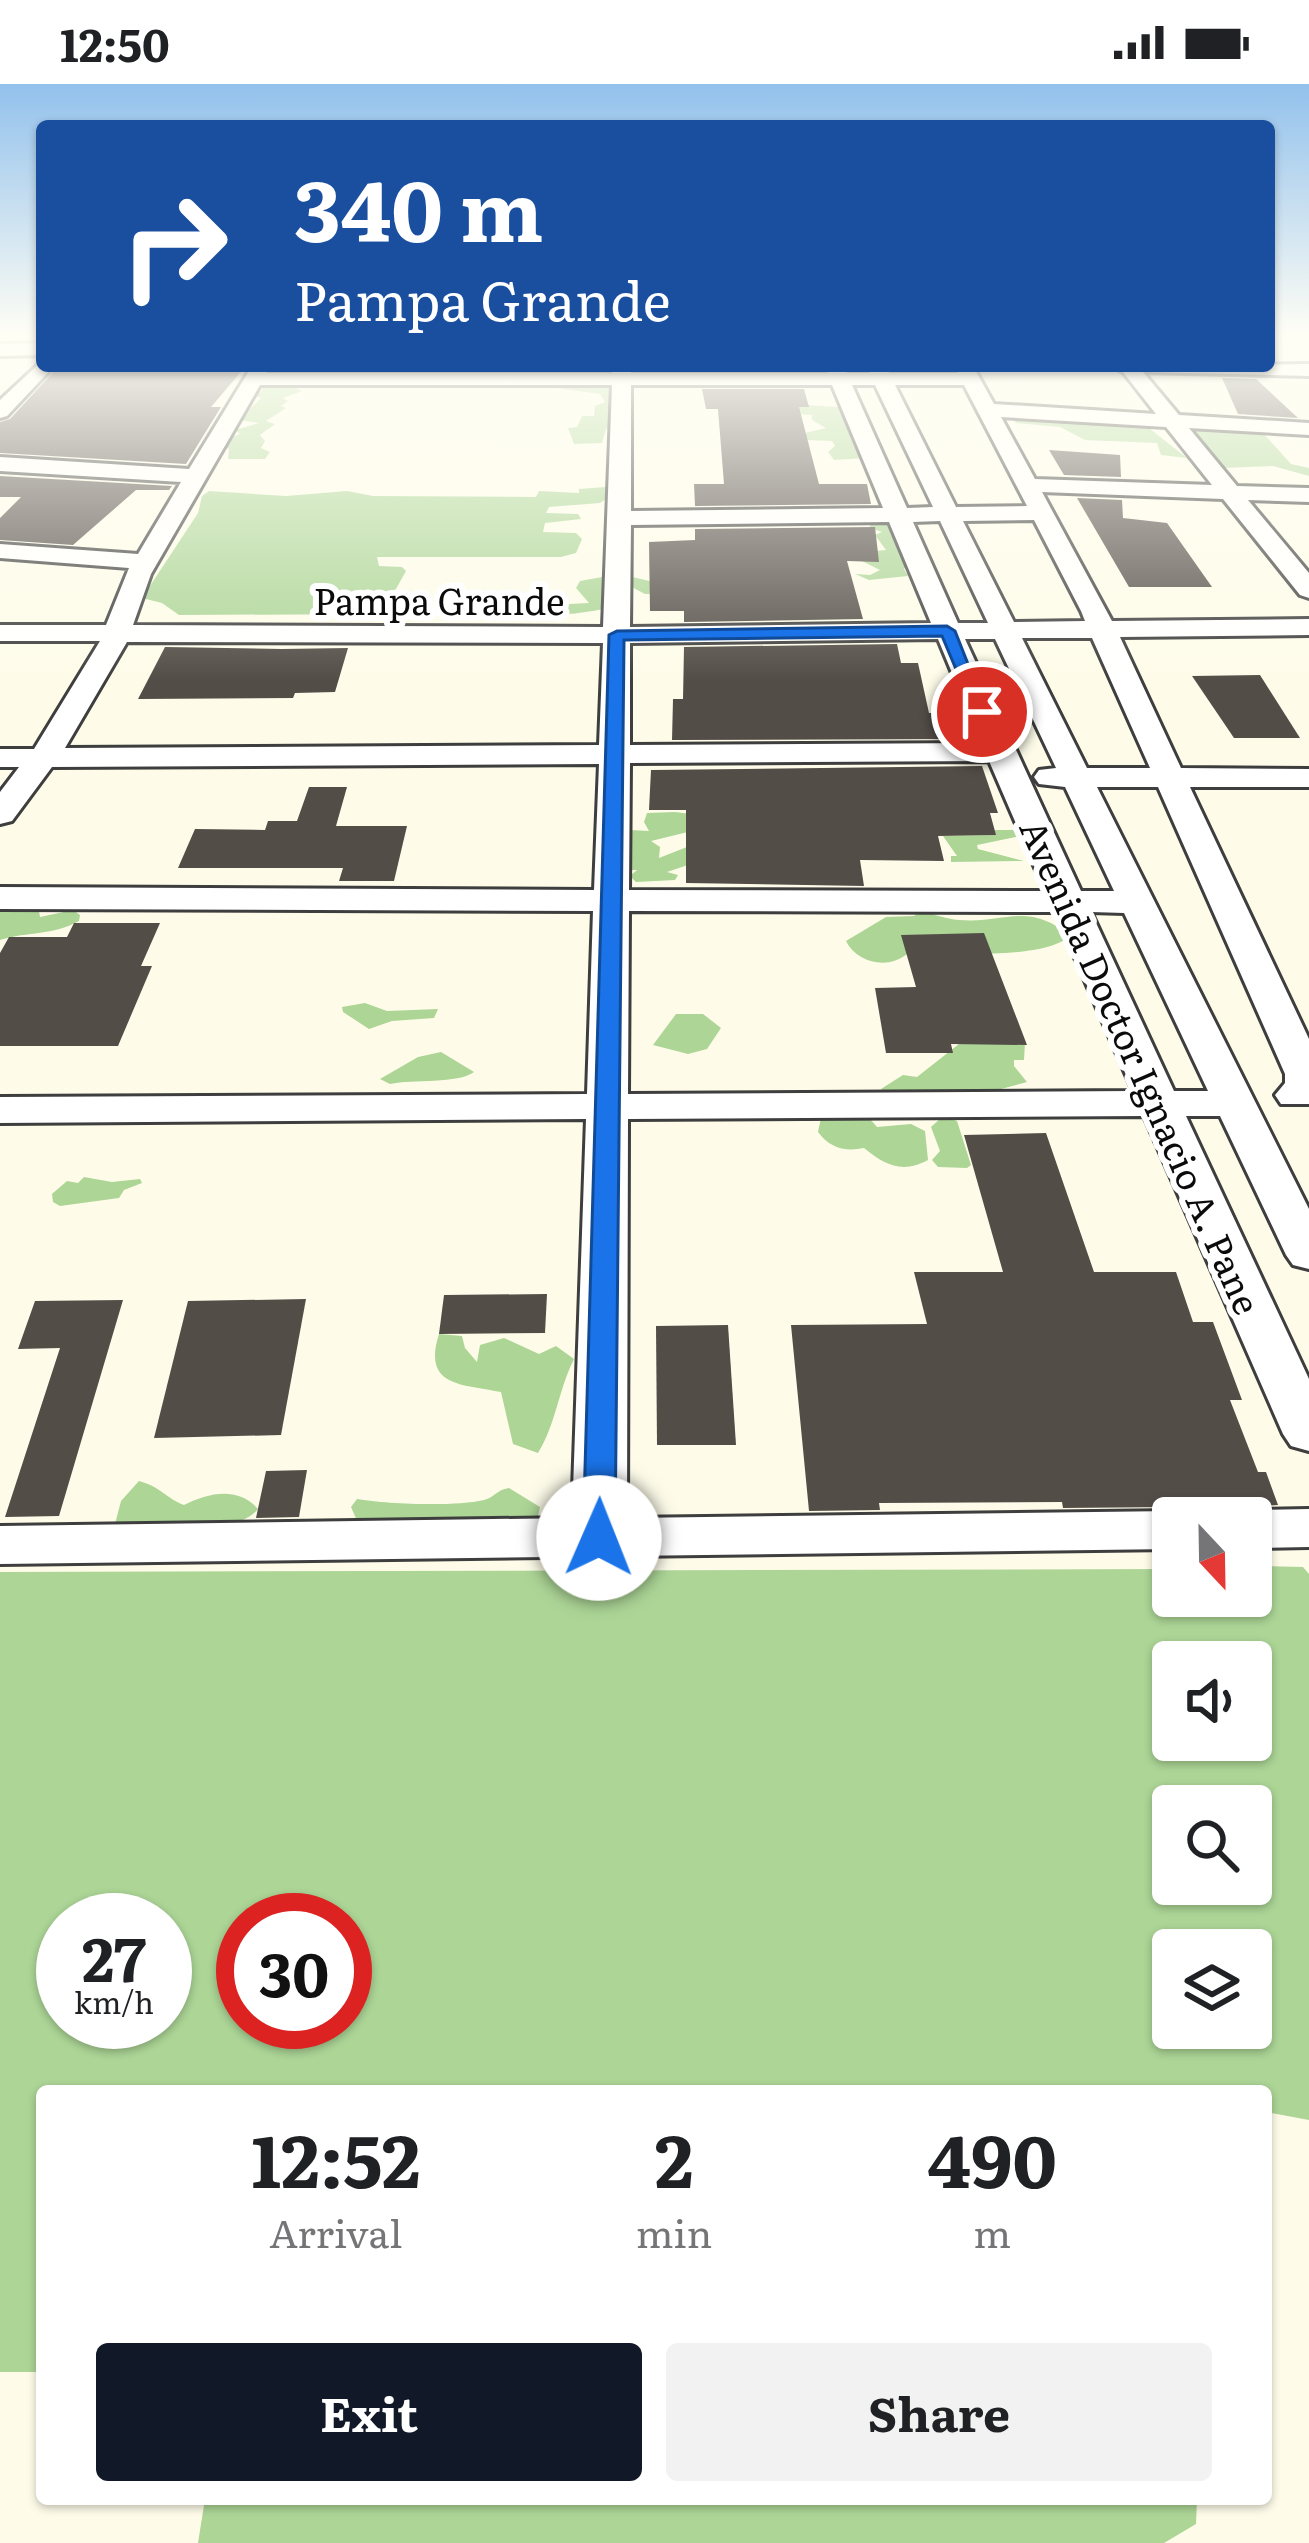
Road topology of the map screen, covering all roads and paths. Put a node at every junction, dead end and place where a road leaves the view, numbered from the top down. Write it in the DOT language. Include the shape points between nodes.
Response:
graph roads {
  1 [pos="213,452"];
  2 [pos="620,452"];
  3 [pos="871,452"];
  4 [pos="919,452"];
  5 [pos="1008,452"];
  6 [pos="1196,452"];
  7 [pos="0,464"];
  8 [pos="199,476"];
  9 [pos="1024,484"];
  10 [pos="1229,494"];
  11 [pos="1309,495"];
  12 [pos="1041,513"];
  13 [pos="950,514"];
  14 [pos="898,515"];
  15 [pos="619,518"];
  16 [pos="0,551"];
  17 [pos="0,564"];
  18 [pos="142,568"];
  19 [pos="1309,590"];
  20 [pos="1309,613"];
  21 [pos="0,617"];
  22 [pos="1097,620"];
  23 [pos="1004,621"];
  24 [pos="944,622"];
  25 [pos="120,625"];
  26 [pos="617,626"];
  27 [pos="1309,627"];
  28 [pos="0,633"];
  29 [pos="614,754"];
  30 [pos="0,758"];
  31 [pos="42,758"];
  32 [pos="1005,764"];
  33 [pos="1076,777"];
  34 [pos="1169,778"];
  35 [pos="1309,778"];
  36 [pos="0,814"];
  37 [pos="0,898"];
  38 [pos="611,901"];
  39 [pos="1134,902"];
  40 [pos="1068,903"];
  41 [pos="1295,1095"];
  42 [pos="1231,1102"];
  43 [pos="1157,1103"];
  44 [pos="608,1106"];
  45 [pos="0,1110"];
  46 [pos="1309,1255"];
  47 [pos="1309,1434"];
  48 [pos="1309,1528"];
  49 [pos="1272,1529"];
  50 [pos="1152,1530"];
  51 [pos="599,1538"];
  52 [pos="0,1545"];
  1 -- 8 [label="street"];
  2 -- 15 [label="street"];
  3 -- 14 [label="street, Avenida Doctor Ignacio A. Pane"];
  4 -- 13 [label="street, Avenida Doctor Ignacio A. Pane"];
  5 -- 9 [label="street"];
  6 -- 10 [label="street"];
  7 -- 8 [label="street"];
  8 -- 18 [label="street"];
  9 -- 10 [label="street"];
  9 -- 12 [label="street"];
  10 -- 11 [label="street"];
  10 -- 19 [label="street"];
  12 -- 13 [label="street"];
  12 -- 22 [label="street"];
  13 -- 14 [label="street"];
  13 -- 23 [label="street, Avenida Doctor Ignacio A. Pane"];
  14 -- 15 [label="street"];
  14 -- 24 [label="street, Avenida Doctor Ignacio A. Pane"];
  15 -- 26 [label="street"];
  16 -- 18 [label="street"];
  17 -- 18 [label="street"];
  18 -- 25 [label="street"];
  20 -- 22 [label="street, Pampa Grande"];
  21 -- 25 [label="street, Pampa Grande"];
  22 -- 23 [label="street, Pampa Grande"];
  22 -- 27 [label="street, Pampa Grande"];
  22 -- 34 [label="street"];
  23 -- 24 [label="street, Pampa Grande"];
  23 -- 33 [label="street, Avenida Doctor Ignacio A. Pane"];
  24 -- 26 [label="street, Pampa Grande"];
  24 -- 32 [label="street, Avenida Doctor Ignacio A. Pane"];
  25 -- 26 [label="street, Pampa Grande"];
  25 -- 28 [label="street, Pampa Grande"];
  25 -- 31 [label="street"];
  26 -- 29 [label="street"];
  29 -- 31 [label="street"];
  29 -- 32 [label="street"];
  29 -- 38 [label="street"];
  30 -- 31 [label="street"];
  31 -- 36 [label="street"];
  32 -- 33 [label="street"];
  32 -- 40 [label="street, Avenida Doctor Ignacio A. Pane"];
  33 -- 34 [label="street"];
  33 -- 39 [label="street, Avenida Doctor Ignacio A. Pane"];
  34 -- 35 [label="street"];
  34 -- 41 [label="street" via="1305,1074 1306,1087"];
  37 -- 38 [label="street"];
  38 -- 40 [label="street"];
  38 -- 44 [label="street"];
  39 -- 40 [label="street"];
  39 -- 42 [label="street, Avenida Doctor Ignacio A. Pane"];
  40 -- 43 [label="street, Avenida Doctor Ignacio A. Pane"];
  42 -- 43 [label="street"];
  42 -- 46 [label="street, Avenida Doctor Ignacio A. Pane"];
  43 -- 44 [label="street"];
  43 -- 47 [label="street, Avenida Doctor Ignacio A. Pane"];
  44 -- 45 [label="street"];
  44 -- 51 [label="street"];
  48 -- 49 [label="street"];
  50 -- 51 [label="street"];
  51 -- 52 [label="street"];
}
